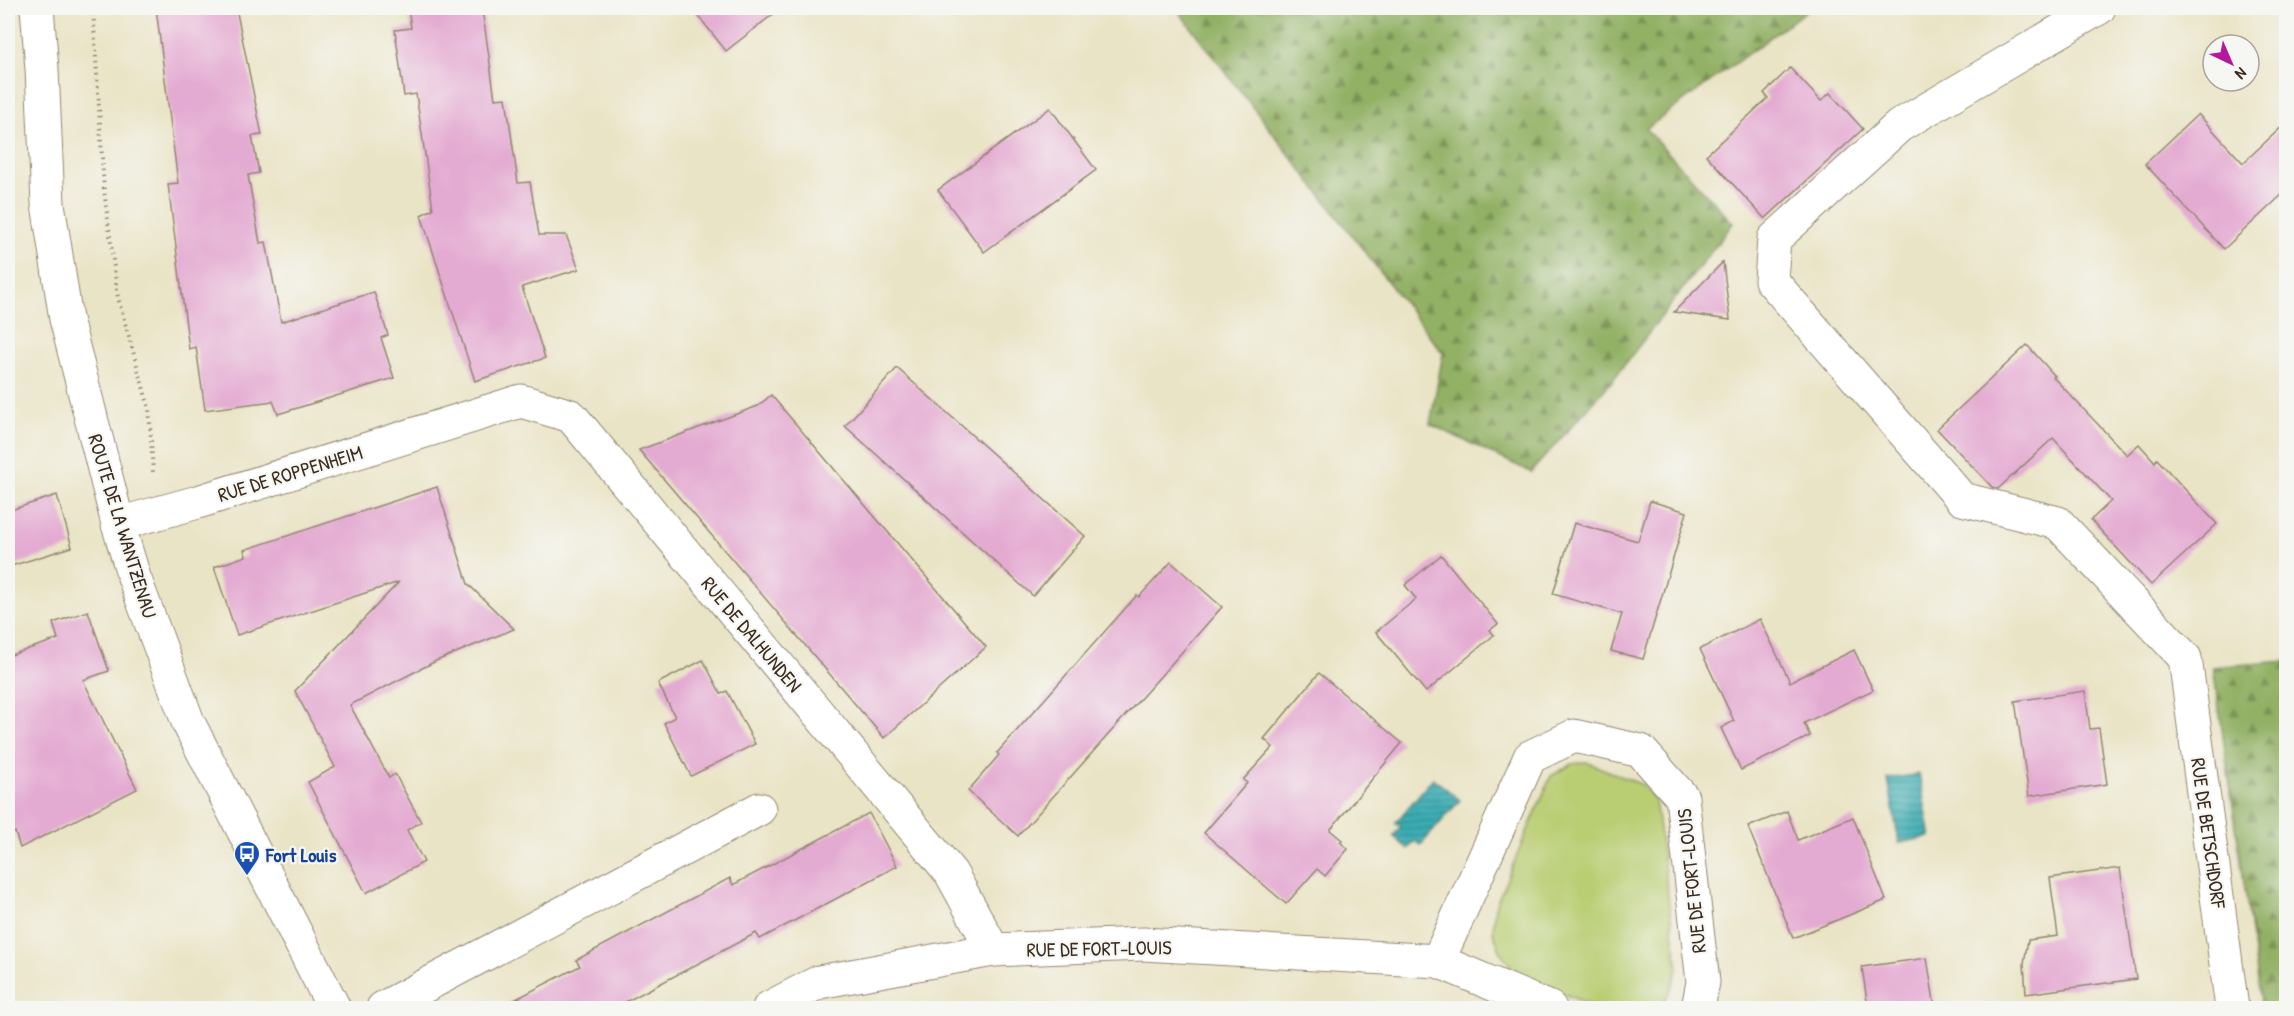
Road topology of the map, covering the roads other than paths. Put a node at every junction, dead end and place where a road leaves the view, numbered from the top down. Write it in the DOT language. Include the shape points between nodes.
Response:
graph roads {
  1 [pos="37,8"];
  2 [pos="2099,8"];
  3 [pos="461,420"];
  4 [pos="118,524"];
  5 [pos="759,809"];
  6 [pos="993,950"];
  7 [pos="1438,961"];
  8 [pos="334,1008"];
  9 [pos="383,1008"];
  10 [pos="769,1008"];
  11 [pos="1550,1008"];
  12 [pos="1698,1008"];
  13 [pos="2232,1008"];
  1 -- 4 [label="street, ROUTE DE LA WANTZENAU" via="49,216 66,319"];
  2 -- 13 [label="street, RUE DE BETSCHDORF" via="1899,126 1774,239 1771,280 1962,500 2058,523 2186,658"];
  3 -- 4 [label="street, RUE DE ROPPENHEIM"];
  3 -- 6 [label="street, RUE DE DALHUNDEN" via="520,401 571,416 951,873"];
  4 -- 8 [label="street, ROUTE DE LA WANTZENAU" via="188,722"];
  5 -- 9 [label="street"];
  6 -- 7 [label="street, RUE DE FORT-LOUIS" via="1143,944"];
  6 -- 10 [label="street, RUE DE FORT-LOUIS" via="819,982"];
  7 -- 11 [label="street, RUE DE FORT-LOUIS"];
  7 -- 12 [label="street, RUE DE FORT-LOUIS" via="1530,757 1574,736 1641,751 1682,797 1703,982"];
}
